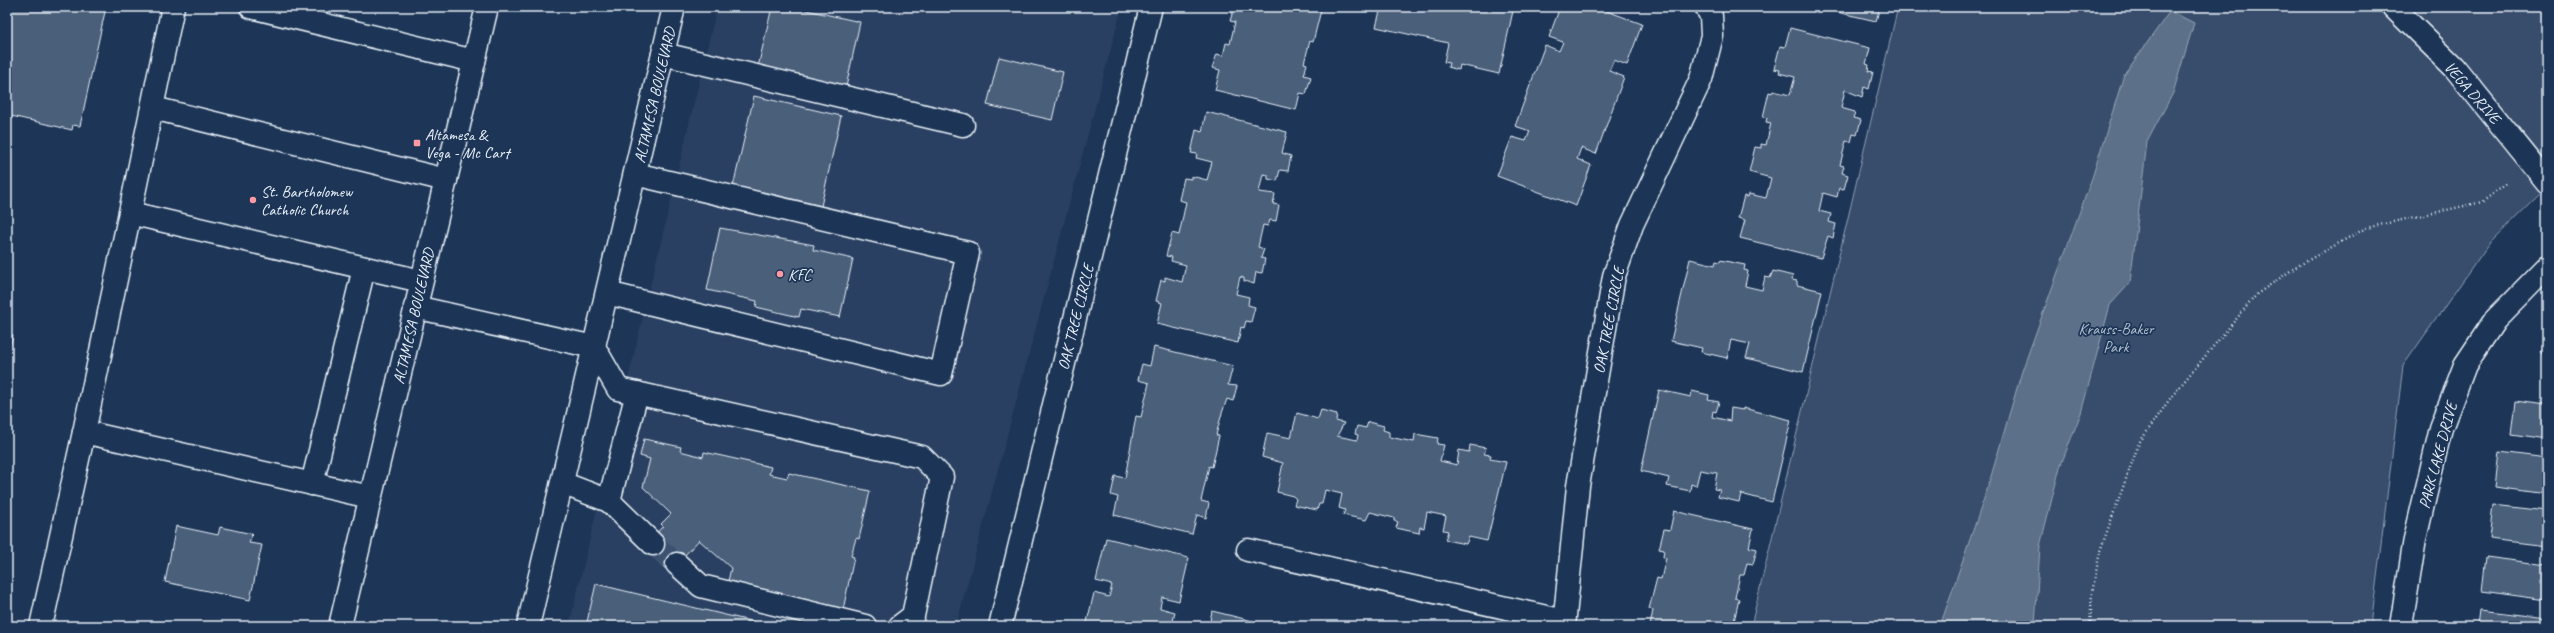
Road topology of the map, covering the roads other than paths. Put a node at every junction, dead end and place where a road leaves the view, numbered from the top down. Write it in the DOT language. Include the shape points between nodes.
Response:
graph roads {
  1 [pos="173,7"];
  2 [pos="251,7"];
  3 [pos="487,7"];
  4 [pos="674,7"];
  5 [pos="1151,7"];
  6 [pos="1706,7"];
  7 [pos="2393,7"];
  8 [pos="663,54"];
  9 [pos="474,61"];
  10 [pos="153,108"];
  11 [pos="963,125"];
  12 [pos="635,174"];
  13 [pos="446,180"];
  14 [pos="2547,182"];
  15 [pos="130,213"];
  16 [pos="2547,267"];
  17 [pos="364,268"];
  18 [pos="421,281"];
  19 [pos="607,293"];
  20 [pos="415,307"];
  21 [pos="594,347"];
  22 [pos="637,393"];
  23 [pos="84,432"];
  24 [pos="562,483"];
  25 [pos="312,484"];
  26 [pos="370,497"];
  27 [pos="609,501"];
  28 [pos="653,544"];
  29 [pos="1248,550"];
  30 [pos="677,564"];
  31 [pos="906,621"];
  32 [pos="1564,623"];
  33 [pos="41,626"];
  34 [pos="340,626"];
  35 [pos="528,626"];
  36 [pos="866,626"];
  37 [pos="1000,626"];
  38 [pos="2401,626"];
  1 -- 10 [label="main road"];
  2 -- 9 [label="main road"];
  3 -- 9 [label="main road, ALTAMESA BOULEVARD"];
  4 -- 8 [label="main road, ALTAMESA BOULEVARD"];
  5 -- 37 [label="main road, OAK TREE CIRCLE"];
  6 -- 32 [label="main road, OAK TREE CIRCLE" via="1711,16 1712,36 1701,79 1632,225 1614,276 1578,486"];
  7 -- 14 [label="main road, VEGA DRIVE" via="2454,67"];
  8 -- 11 [label="main road"];
  8 -- 12 [label="main road, ALTAMESA BOULEVARD"];
  9 -- 13 [label="main road, ALTAMESA BOULEVARD"];
  10 -- 13 [label="main road"];
  10 -- 15 [label="main road"];
  12 -- 19 [label="main road, ALTAMESA BOULEVARD"];
  12 -- 19 [label="main road" via="968,253 941,374"];
  13 -- 18 [label="main road, ALTAMESA BOULEVARD"];
  15 -- 17 [label="main road"];
  15 -- 23 [label="main road"];
  16 -- 38 [label="main road, PARK LAKE DRIVE" via="2495,320 2465,365 2441,428 2415,540"];
  17 -- 18 [label="main road"];
  17 -- 25 [label="main road"];
  18 -- 20 [label="main road, ALTAMESA BOULEVARD"];
  19 -- 21 [label="main road, ALTAMESA BOULEVARD"];
  20 -- 21 [label="main road"];
  20 -- 26 [label="main road, ALTAMESA BOULEVARD"];
  21 -- 22 [label="main road" via="618,389"];
  21 -- 24 [label="main road, ALTAMESA BOULEVARD"];
  22 -- 27 [label="main road"];
  22 -- 31 [label="main road" via="922,457 942,477"];
  23 -- 25 [label="main road"];
  23 -- 33 [label="main road"];
  24 -- 27 [label="main road"];
  24 -- 35 [label="main road, ALTAMESA BOULEVARD"];
  25 -- 26 [label="main road"];
  26 -- 34 [label="main road, ALTAMESA BOULEVARD"];
  27 -- 28 [label="main road"];
  29 -- 32 [label="main road"];
  30 -- 36 [label="main road" via="701,586"];
}
